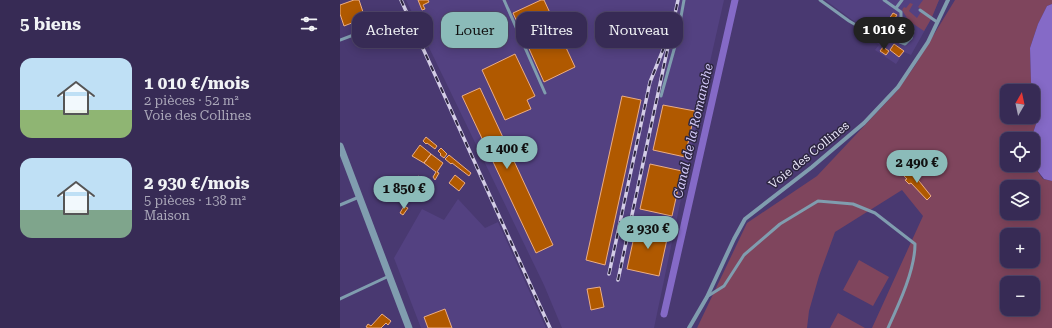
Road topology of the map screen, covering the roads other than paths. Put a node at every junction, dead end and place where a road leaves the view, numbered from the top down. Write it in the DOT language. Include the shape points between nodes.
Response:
graph roads {
  1 [pos="504,0"];
  2 [pos="684,0"];
  3 [pos="820,0"];
  4 [pos="884,0"];
  5 [pos="902,0"];
  6 [pos="948,0"];
  7 [pos="896,8"];
  8 [pos="920,10"];
  9 [pos="901,19"];
  10 [pos="937,22"];
  11 [pos="889,34"];
  12 [pos="352,35"];
  13 [pos="340,40"];
  14 [pos="545,93"];
  15 [pos="661,96"];
  16 [pos="340,146"];
  17 [pos="360,197"];
  18 [pos="340,205"];
  19 [pos="387,278"];
  20 [pos="707,297"];
  21 [pos="340,299"];
  22 [pos="409,328"];
  23 [pos="689,328"];
  24 [pos="888,328"];
  1 -- 14 [label="lane"];
  2 -- 15 [label="lane" via="677,39"];
  3 -- 11 [label="lane" via="875,36"];
  4 -- 7 [label="lane"];
  5 -- 7 [label="lane"];
  6 -- 10 [label="street, Voie des Collines"];
  7 -- 9 [label="lane" via="901,12"];
  8 -- 10 [label="lane"];
  9 -- 11 [label="lane"];
  9 -- 11 [label="lane" via="914,31 911,38 905,44"];
  10 -- 20 [label="street, Voie des Collines" via="928,42 898,87 864,123 745,219"];
  12 -- 13 [label="lane"];
  16 -- 17 [label="street"];
  17 -- 18 [label="lane"];
  17 -- 19 [label="street"];
  19 -- 21 [label="lane"];
  19 -- 22 [label="street"];
  20 -- 23 [label="street, Voie des Collines"];
  20 -- 24 [label="lane" via="724,286 744,255 780,224 818,202 853,204 875,213 915,244 907,284"];
}
